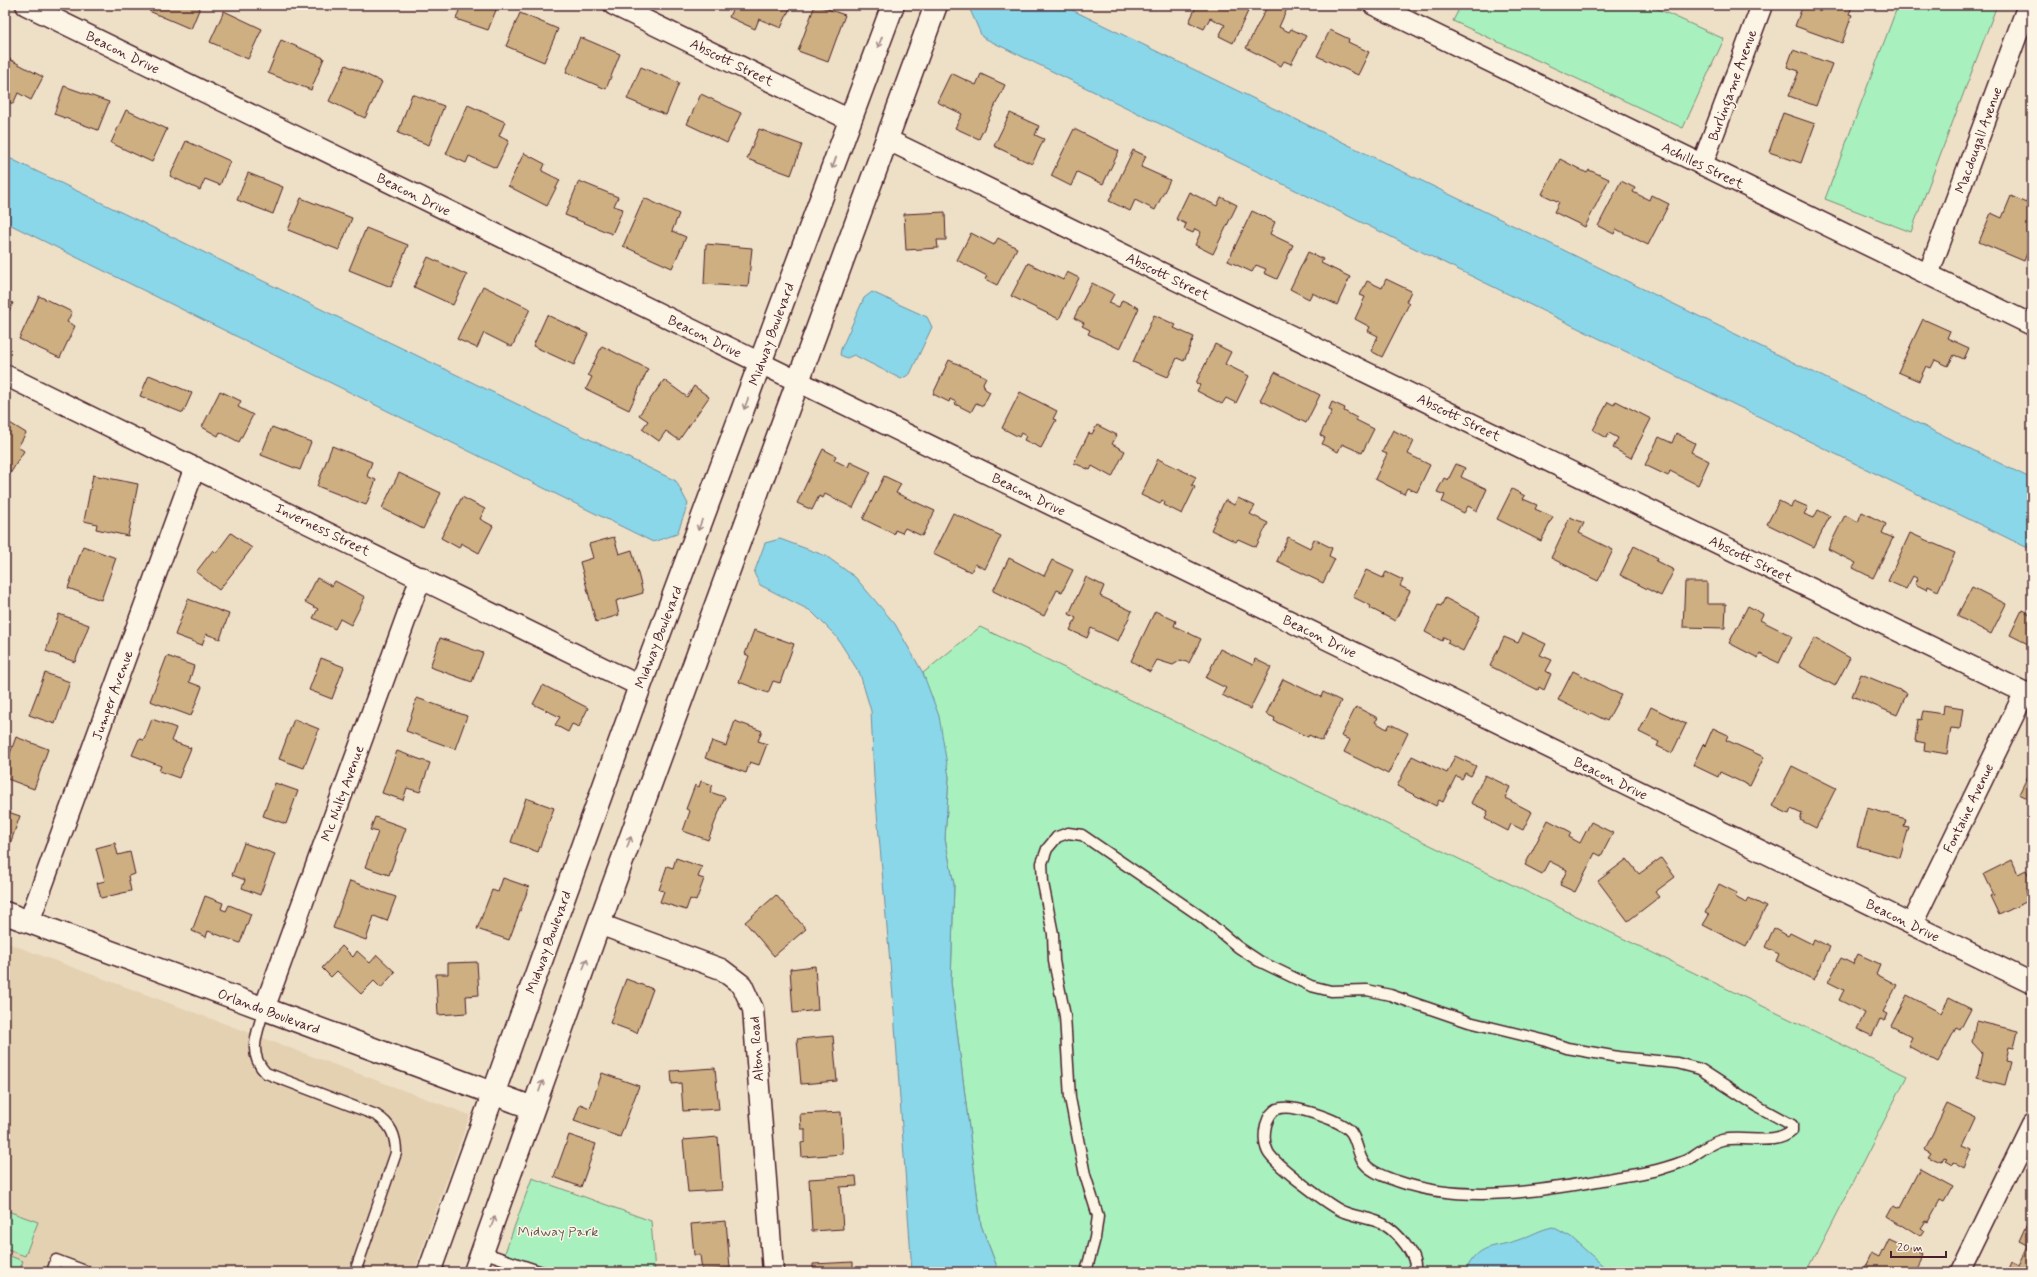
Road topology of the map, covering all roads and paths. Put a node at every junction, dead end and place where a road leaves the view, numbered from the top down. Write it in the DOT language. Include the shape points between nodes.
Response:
graph roads {
  1 [pos="26,5"];
  2 [pos="614,5"];
  3 [pos="893,5"];
  4 [pos="936,5"];
  5 [pos="1374,5"];
  6 [pos="1762,5"];
  7 [pos="2028,5"];
  8 [pos="850,120"];
  9 [pos="886,139"];
  10 [pos="1702,165"];
  11 [pos="1928,275"];
  12 [pos="2032,325"];
  13 [pos="760,363"];
  14 [pos="5,375"];
  15 [pos="797,381"];
  16 [pos="195,467"];
  17 [pos="421,577"];
  18 [pos="640,686"];
  19 [pos="2028,694"];
  20 [pos="5,913"];
  21 [pos="29,922"];
  22 [pos="599,924"];
  23 [pos="1912,924"];
  24 [pos="2032,983"];
  25 [pos="264,1008"];
  26 [pos="494,1093"];
  27 [pos="533,1108"];
  28 [pos="2032,1124"];
  29 [pos="482,1252"];
  30 [pos="52,1272"];
  31 [pos="88,1272"];
  32 [pos="355,1272"];
  33 [pos="429,1272"];
  34 [pos="475,1272"];
  35 [pos="542,1272"];
  36 [pos="773,1272"];
  37 [pos="1086,1272"];
  38 [pos="1415,1272"];
  39 [pos="1960,1272"];
  1 -- 13 [label="street, Beacon Drive"];
  2 -- 8 [label="street, Abscott Street"];
  3 -- 8 [label="street, Midway Boulevard, one-way"];
  4 -- 9 [label="street"];
  5 -- 10 [label="street, Achilles Street"];
  6 -- 10 [label="street, Burlingame Avenue"];
  7 -- 11 [label="street, Macdougall Avenue"];
  8 -- 13 [label="street, Midway Boulevard, one-way"];
  9 -- 15 [label="street"];
  9 -- 19 [label="street, Abscott Street"];
  10 -- 11 [label="street, Achilles Street"];
  11 -- 12 [label="street, Achilles Street"];
  13 -- 15 [label="street, Beacon Drive"];
  13 -- 18 [label="street, Midway Boulevard, one-way"];
  14 -- 16 [label="street, Inverness Street"];
  22 -- 15 [label="street, one-way"];
  15 -- 23 [label="street, Beacon Drive"];
  16 -- 17 [label="street, Inverness Street"];
  16 -- 21 [label="street, Jumper Avenue"];
  17 -- 18 [label="street, Inverness Street"];
  17 -- 25 [label="street, Mc Nulty Avenue"];
  18 -- 26 [label="street, Midway Boulevard"];
  19 -- 23 [label="street, Fontaine Avenue"];
  20 -- 21 [label="street, Orlando Boulevard"];
  21 -- 25 [label="street, Orlando Boulevard"];
  27 -- 22 [label="street, one-way"];
  22 -- 36 [label="street, Alton Road" via="722,969 742,985 753,1008"];
  23 -- 24 [label="street, Beacon Drive"];
  25 -- 26 [label="street, Orlando Boulevard"];
  25 -- 32 [label="lane" via="254,1047 255,1058 266,1073 376,1115 387,1123 393,1133 396,1154"];
  26 -- 27 [label="street, Orlando Boulevard"];
  26 -- 33 [label="street, Midway Boulevard"];
  29 -- 27 [label="street, one-way"];
  28 -- 39 [label="street"];
  29 -- 34 [label="street"];
  29 -- 35 [label="lane"];
  30 -- 31 [label="lane" via="56,1260"];
  37 -- 38 [label="lane" via="1096,1238 1098,1216 1085,1176 1070,1098 1065,1016 1054,961 1053,934 1043,883 1042,863 1047,848 1057,837 1068,833 1082,835 1259,961 1311,986 1331,990 1367,990 1390,995 1469,1022 1568,1048 1618,1057 1678,1063 1700,1069 1792,1125 1792,1131 1786,1137 1732,1138 1719,1141 1684,1161 1661,1169 1534,1191 1464,1193 1443,1192 1408,1184 1377,1173 1364,1163 1351,1131 1334,1120 1296,1109 1280,1108 1271,1112 1264,1139 1269,1153 1280,1167 1342,1212 1383,1225 1401,1240 1413,1256"];
}
